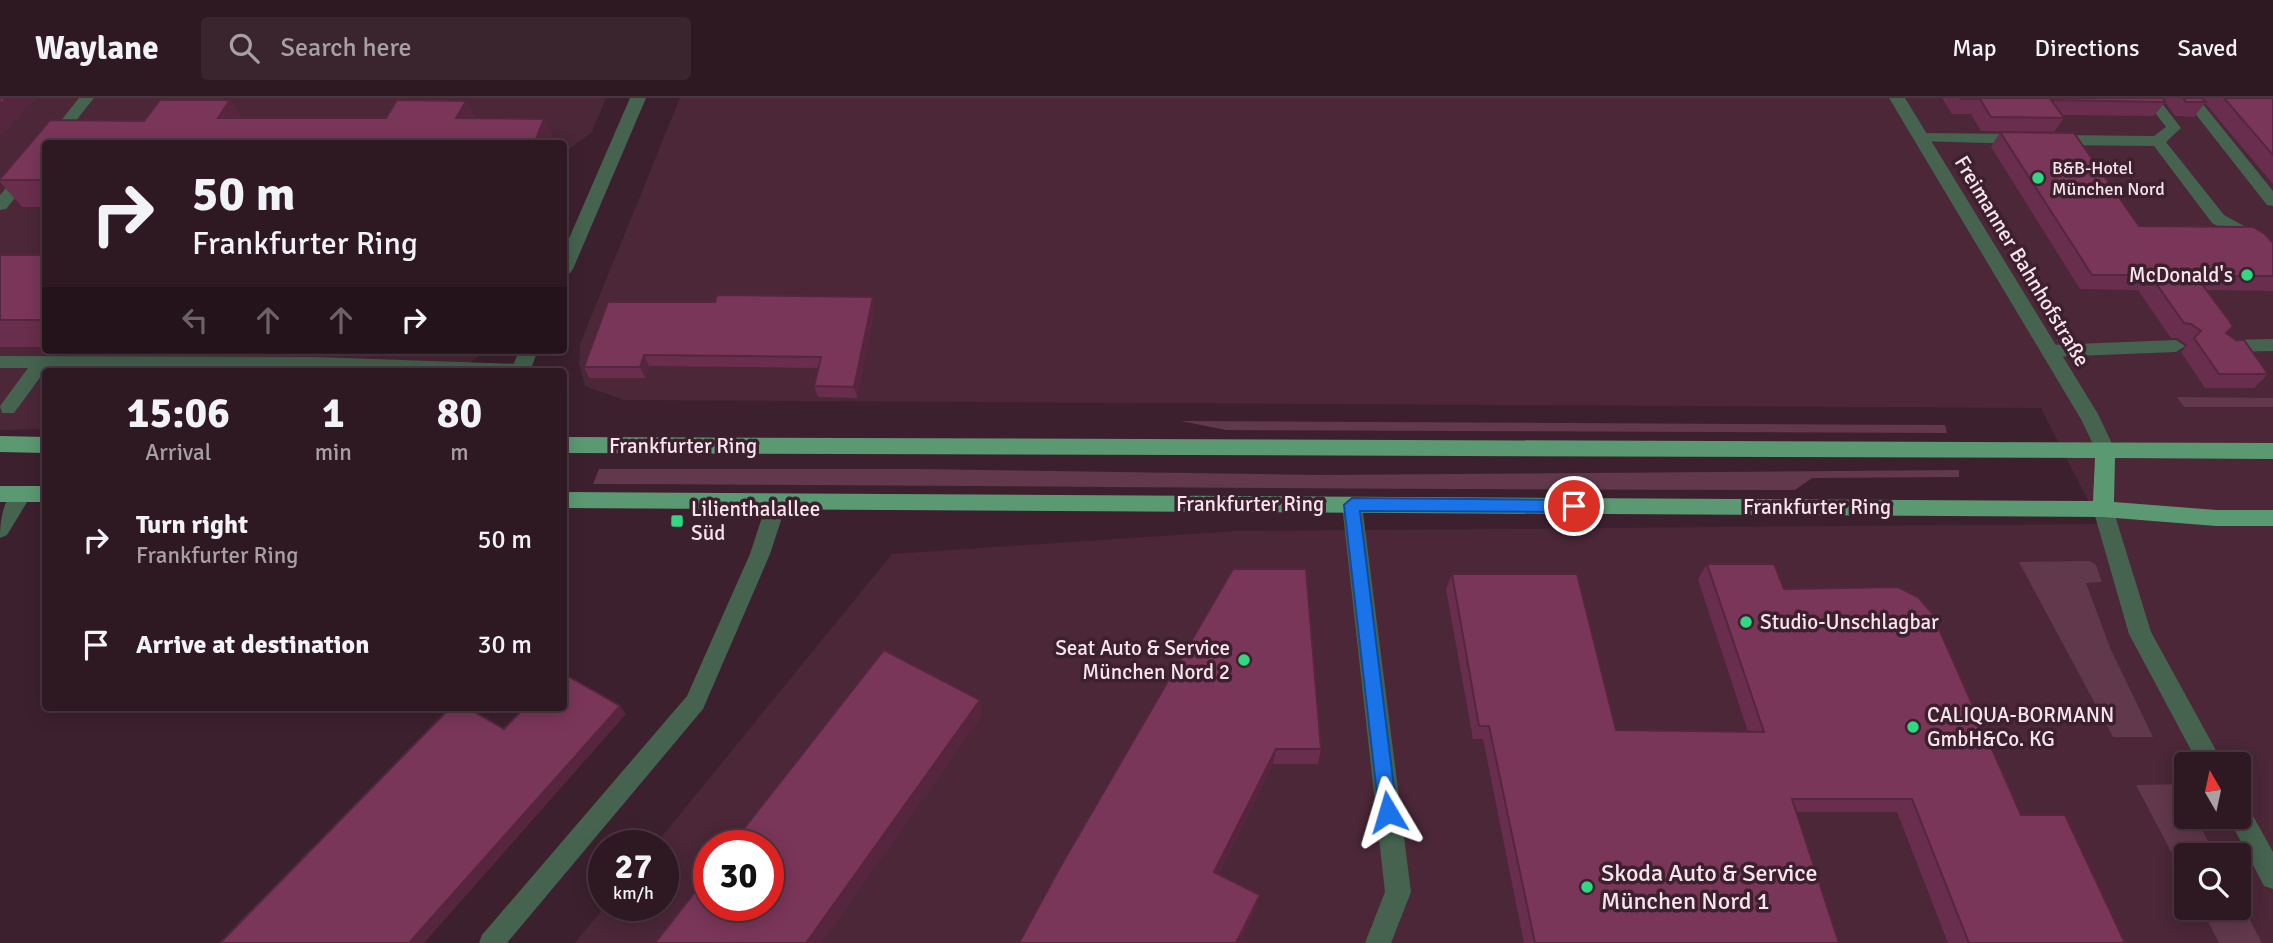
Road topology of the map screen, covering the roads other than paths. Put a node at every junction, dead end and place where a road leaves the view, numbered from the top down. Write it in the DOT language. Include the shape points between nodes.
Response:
graph roads {
  1 [pos="87,98"];
  2 [pos="638,98"];
  3 [pos="1897,98"];
  4 [pos="2151,98"];
  5 [pos="2190,98"];
  6 [pos="1921,138"];
  7 [pos="53,140"];
  8 [pos="2158,141"];
  9 [pos="42,154"];
  10 [pos="2273,201"];
  11 [pos="0,205"];
  12 [pos="2273,259"];
  13 [pos="567,262"];
  14 [pos="2273,345"];
  15 [pos="2176,346"];
  16 [pos="2224,346"];
  17 [pos="2050,351"];
  18 [pos="0,362"];
  19 [pos="42,362"];
  20 [pos="314,367"];
  21 [pos="383,368"];
  22 [pos="8,408"];
  23 [pos="0,444"];
  24 [pos="42,444"];
  25 [pos="567,445"];
  26 [pos="2105,450"];
  27 [pos="2273,451"];
  28 [pos="0,494"];
  29 [pos="23,494"];
  30 [pos="42,494"];
  31 [pos="567,500"];
  32 [pos="777,502"];
  33 [pos="1352,505"];
  34 [pos="2103,509"];
  35 [pos="2273,518"];
  36 [pos="0,530"];
  37 [pos="2205,752"];
  38 [pos="2247,830"];
  39 [pos="2273,877"];
  40 [pos="491,943"];
  41 [pos="1378,943"];
  1 -- 7 [label="lane"];
  2 -- 13 [label="street"];
  3 -- 6 [label="street, Freimanner Bahnhofstraße"];
  4 -- 8 [label="lane" via="2174,128"];
  5 -- 10 [label="lane"];
  6 -- 8 [label="lane"];
  6 -- 17 [label="street, Freimanner Bahnhofstraße"];
  8 -- 12 [label="lane" via="2218,219 2260,242"];
  9 -- 11 [label="lane"];
  14 -- 16 [label="lane"];
  15 -- 17 [label="lane"];
  17 -- 26 [label="street, Freimanner Bahnhofstraße"];
  18 -- 19 [label="lane"];
  19 -- 20 [label="lane"];
  19 -- 22 [label="lane"];
  20 -- 21 [label="lane"];
  23 -- 24 [label="main road"];
  25 -- 26 [label="main road, Frankfurter Ring"];
  26 -- 27 [label="main road, Frankfurter Ring"];
  26 -- 34 [label="main road"];
  28 -- 29 [label="main road"];
  29 -- 30 [label="main road"];
  29 -- 36 [label="lane"];
  31 -- 32 [label="main road, Frankfurter Ring"];
  32 -- 33 [label="main road, Frankfurter Ring"];
  32 -- 40 [label="lane" via="760,554 695,702"];
  33 -- 34 [label="main road, Frankfurter Ring"];
  33 -- 41 [label="street" via="1398,892"];
  34 -- 35 [label="main road, Frankfurter Ring"];
  34 -- 37 [label="street" via="2140,634"];
  38 -- 39 [label="street"];
}
